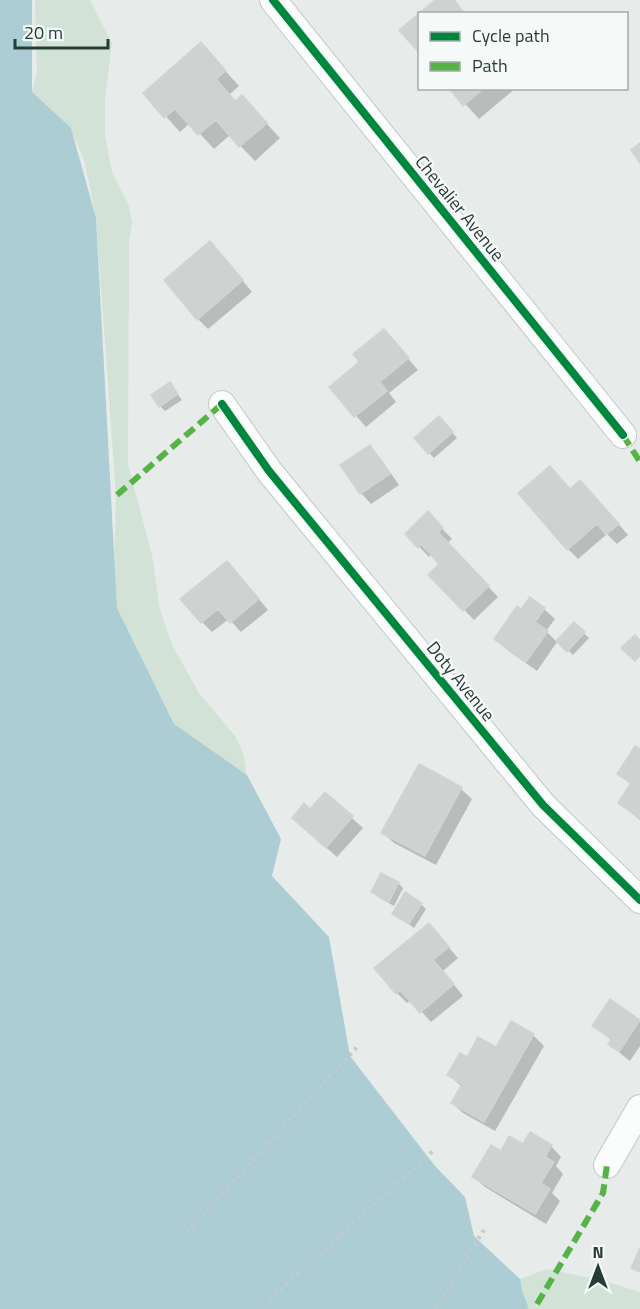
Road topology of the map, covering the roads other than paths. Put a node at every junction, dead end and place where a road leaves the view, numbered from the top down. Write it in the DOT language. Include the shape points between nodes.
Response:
graph roads {
  1 [pos="273,0"];
  2 [pos="222,404"];
  3 [pos="623,435"];
  4 [pos="640,900"];
  5 [pos="640,1108"];
  6 [pos="607,1165"];
  1 -- 3 [label="street, Chevalier Avenue"];
  2 -- 4 [label="street, Doty Avenue" via="269,471 543,805"];
  5 -- 6 [label="street"];
}
